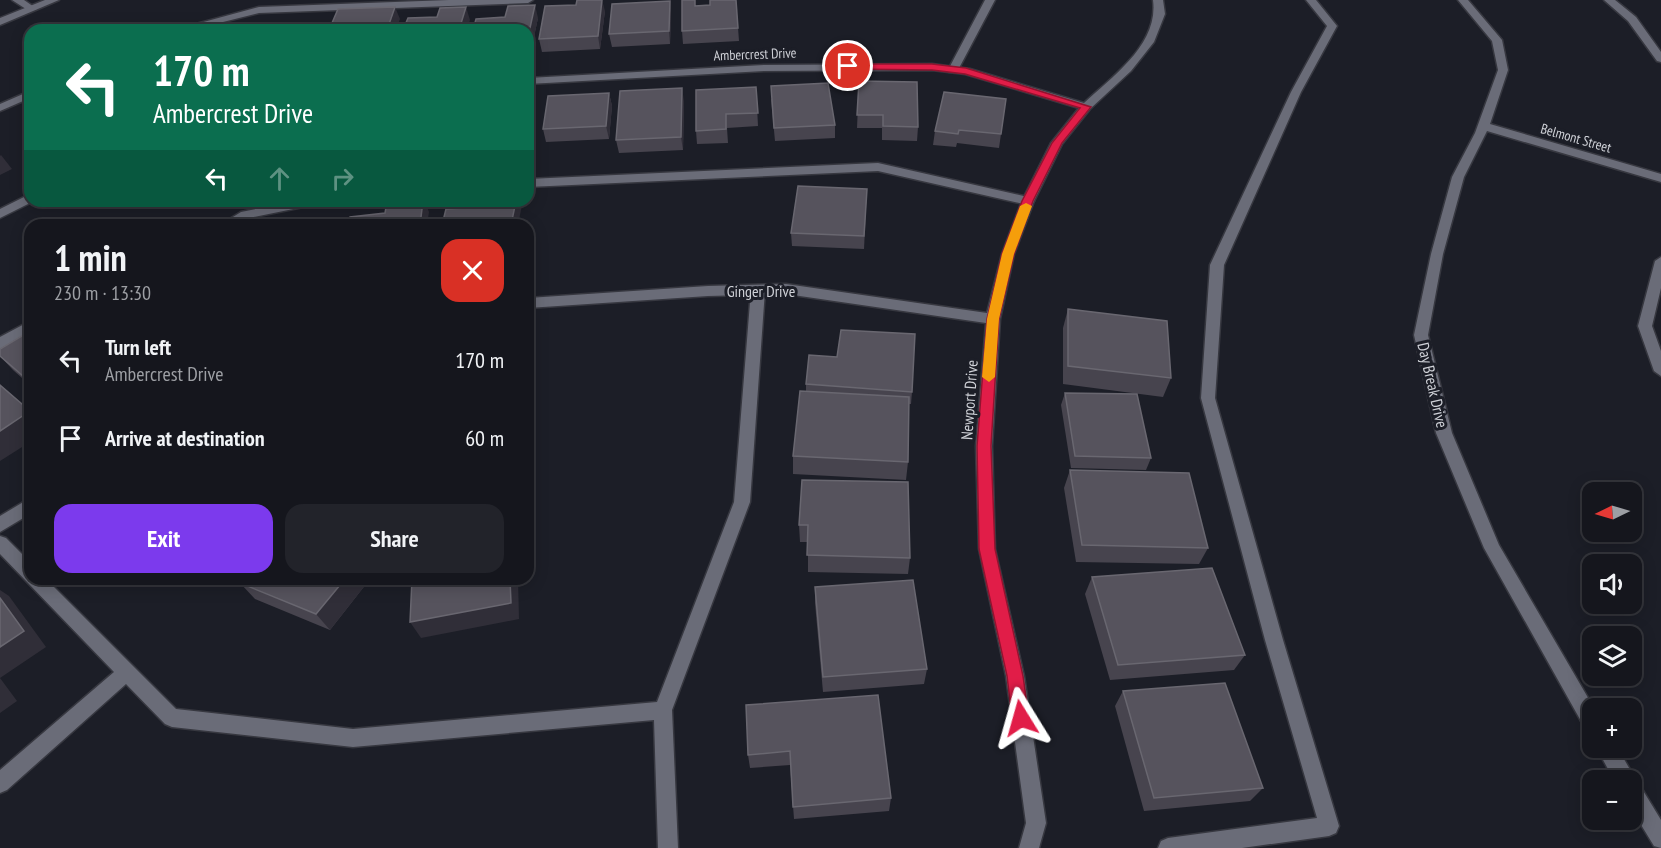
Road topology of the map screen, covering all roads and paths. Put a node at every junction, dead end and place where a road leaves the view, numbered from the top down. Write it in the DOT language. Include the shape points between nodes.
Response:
graph roads {
  1 [pos="17,0"];
  2 [pos="54,0"];
  3 [pos="528,0"];
  4 [pos="990,0"];
  5 [pos="1158,0"];
  6 [pos="1311,0"];
  7 [pos="1463,0"];
  8 [pos="1610,0"];
  9 [pos="32,9"];
  10 [pos="0,22"];
  11 [pos="203,24"];
  12 [pos="1661,59"];
  13 [pos="953,70"];
  14 [pos="534,81"];
  15 [pos="24,97"];
  16 [pos="1086,107"];
  17 [pos="0,108"];
  18 [pos="1483,126"];
  19 [pos="1661,178"];
  20 [pos="534,183"];
  21 [pos="24,201"];
  22 [pos="1028,201"];
  23 [pos="284,207"];
  24 [pos="0,214"];
  25 [pos="237,219"];
  26 [pos="1661,261"];
  27 [pos="758,290"];
  28 [pos="534,303"];
  29 [pos="993,319"];
  30 [pos="24,330"];
  31 [pos="0,344"];
  32 [pos="1661,371"];
  33 [pos="24,509"];
  34 [pos="0,525"];
  35 [pos="0,543"];
  36 [pos="24,567"];
  37 [pos="41,585"];
  38 [pos="126,672"];
  39 [pos="1582,705"];
  40 [pos="663,710"];
  41 [pos="0,783"];
  42 [pos="1642,808"];
  43 [pos="1661,839"];
  44 [pos="668,848"];
  45 [pos="1029,848"];
  46 [pos="1167,848"];
  1 -- 9 [label="street"];
  2 -- 9 [label="street"];
  3 -- 11 [label="street" via="260,10"];
  4 -- 13 [label="street"];
  5 -- 16 [label="street, Newport Drive" via="1160,14 1150,40 1127,69"];
  6 -- 46 [label="street" via="1332,26 1296,92 1216,265 1208,398 1329,826"];
  7 -- 18 [label="street, Day Break Drive" via="1497,40 1503,70"];
  8 -- 12 [label="street" via="1632,19"];
  9 -- 10 [label="street"];
  13 -- 14 [label="street, Ambercrest Drive" via="788,68"];
  13 -- 16 [label="street, Ambercrest Drive"];
  15 -- 17 [label="street"];
  16 -- 22 [label="street, Newport Drive" via="1057,143"];
  18 -- 19 [label="street, Belmont Street"];
  18 -- 39 [label="street, Day Break Drive" via="1458,177 1421,335 1444,433 1492,548"];
  20 -- 22 [label="street" via="878,167"];
  21 -- 24 [label="street"];
  22 -- 29 [label="street, Newport Drive" via="1008,254"];
  23 -- 25 [label="street"];
  26 -- 32 [label="street" via="1645,326"];
  27 -- 28 [label="street, Ginger Drive"];
  27 -- 29 [label="street, Ginger Drive" via="786,289"];
  27 -- 40 [label="street" via="742,502"];
  29 -- 45 [label="street, Newport Drive" via="984,446 987,549 1017,687 1035,823"];
  30 -- 31 [label="street"];
  33 -- 34 [label="street"];
  35 -- 36 [label="street"];
  37 -- 38 [label="street"];
  38 -- 40 [label="street" via="172,718 353,738"];
  38 -- 41 [label="street"];
  40 -- 44 [label="street"];
  42 -- 43 [label="street"];
}
